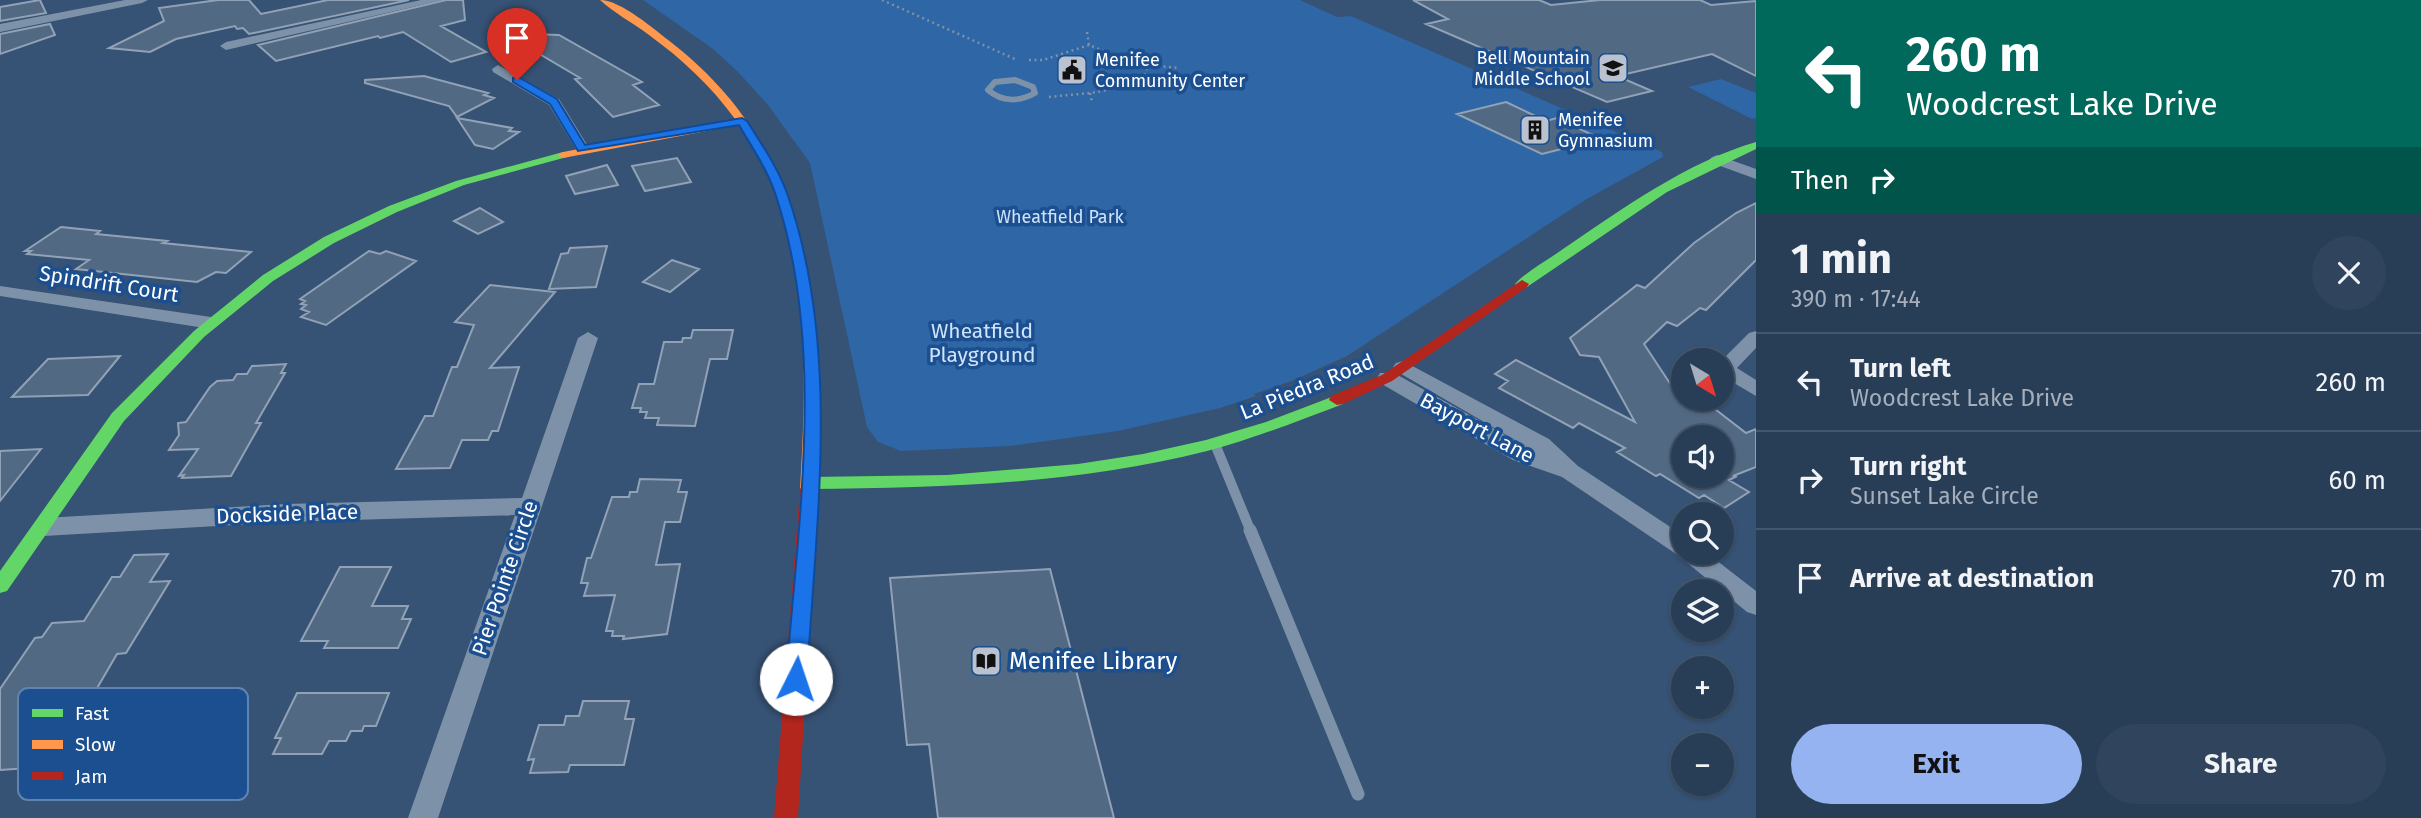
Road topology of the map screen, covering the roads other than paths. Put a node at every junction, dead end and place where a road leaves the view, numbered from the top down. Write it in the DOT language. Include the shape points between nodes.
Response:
graph roads {
  1 [pos="68,0"];
  2 [pos="142,0"];
  3 [pos="437,0"];
  4 [pos="604,0"];
  5 [pos="95,4"];
  6 [pos="75,13"];
  7 [pos="0,28"];
  8 [pos="226,46"];
  9 [pos="498,69"];
  10 [pos="1001,80"];
  11 [pos="742,121"];
  12 [pos="1756,145"];
  13 [pos="582,149"];
  14 [pos="1724,157"];
  15 [pos="1756,164"];
  16 [pos="1756,174"];
  17 [pos="0,291"];
  18 [pos="211,323"];
  19 [pos="1756,337"];
  20 [pos="588,338"];
  21 [pos="1395,373"];
  22 [pos="1756,389"];
  23 [pos="1215,444"];
  24 [pos="810,484"];
  25 [pos="529,506"];
  26 [pos="44,527"];
  27 [pos="1671,539"];
  28 [pos="1705,565"];
  29 [pos="0,586"];
  30 [pos="1756,605"];
  31 [pos="1358,794"];
  32 [pos="423,818"];
  33 [pos="786,818"];
  1 -- 6 [label="street"];
  2 -- 5 [label="street"];
  3 -- 8 [label="street"];
  4 -- 11 [label="street" via="691,60"];
  5 -- 6 [label="street"];
  6 -- 7 [label="street"];
  9 -- 13 [label="street" via="554,102"];
  10 -- 10 [label="lane" via="990,84 990,93 1017,100 1035,93 1028,83"];
  11 -- 13 [label="street"];
  11 -- 24 [label="street" via="772,170 797,249 809,331"];
  12 -- 14 [label="street, La Piedra Road"];
  13 -- 18 [label="street" via="474,177 364,222 299,258"];
  14 -- 15 [label="street"];
  14 -- 16 [label="street"];
  14 -- 21 [label="street, La Piedra Road" via="1617,216"];
  17 -- 18 [label="street, Spindrift Court"];
  18 -- 26 [label="street" via="116,419"];
  19 -- 22 [label="street" via="1725,369"];
  20 -- 25 [label="street, Pier Pointe Circle"];
  21 -- 23 [label="street, La Piedra Road" via="1283,424"];
  21 -- 27 [label="street, Bayport Lane" via="1521,455 1570,472"];
  23 -- 24 [label="street, La Piedra Road" via="1085,471 1014,479"];
  23 -- 31 [label="lane"];
  24 -- 33 [label="street"];
  25 -- 26 [label="street, Dockside Place" via="286,513"];
  25 -- 32 [label="street, Pier Pointe Circle"];
  26 -- 29 [label="street"];
  28 -- 30 [label="street"];
}
